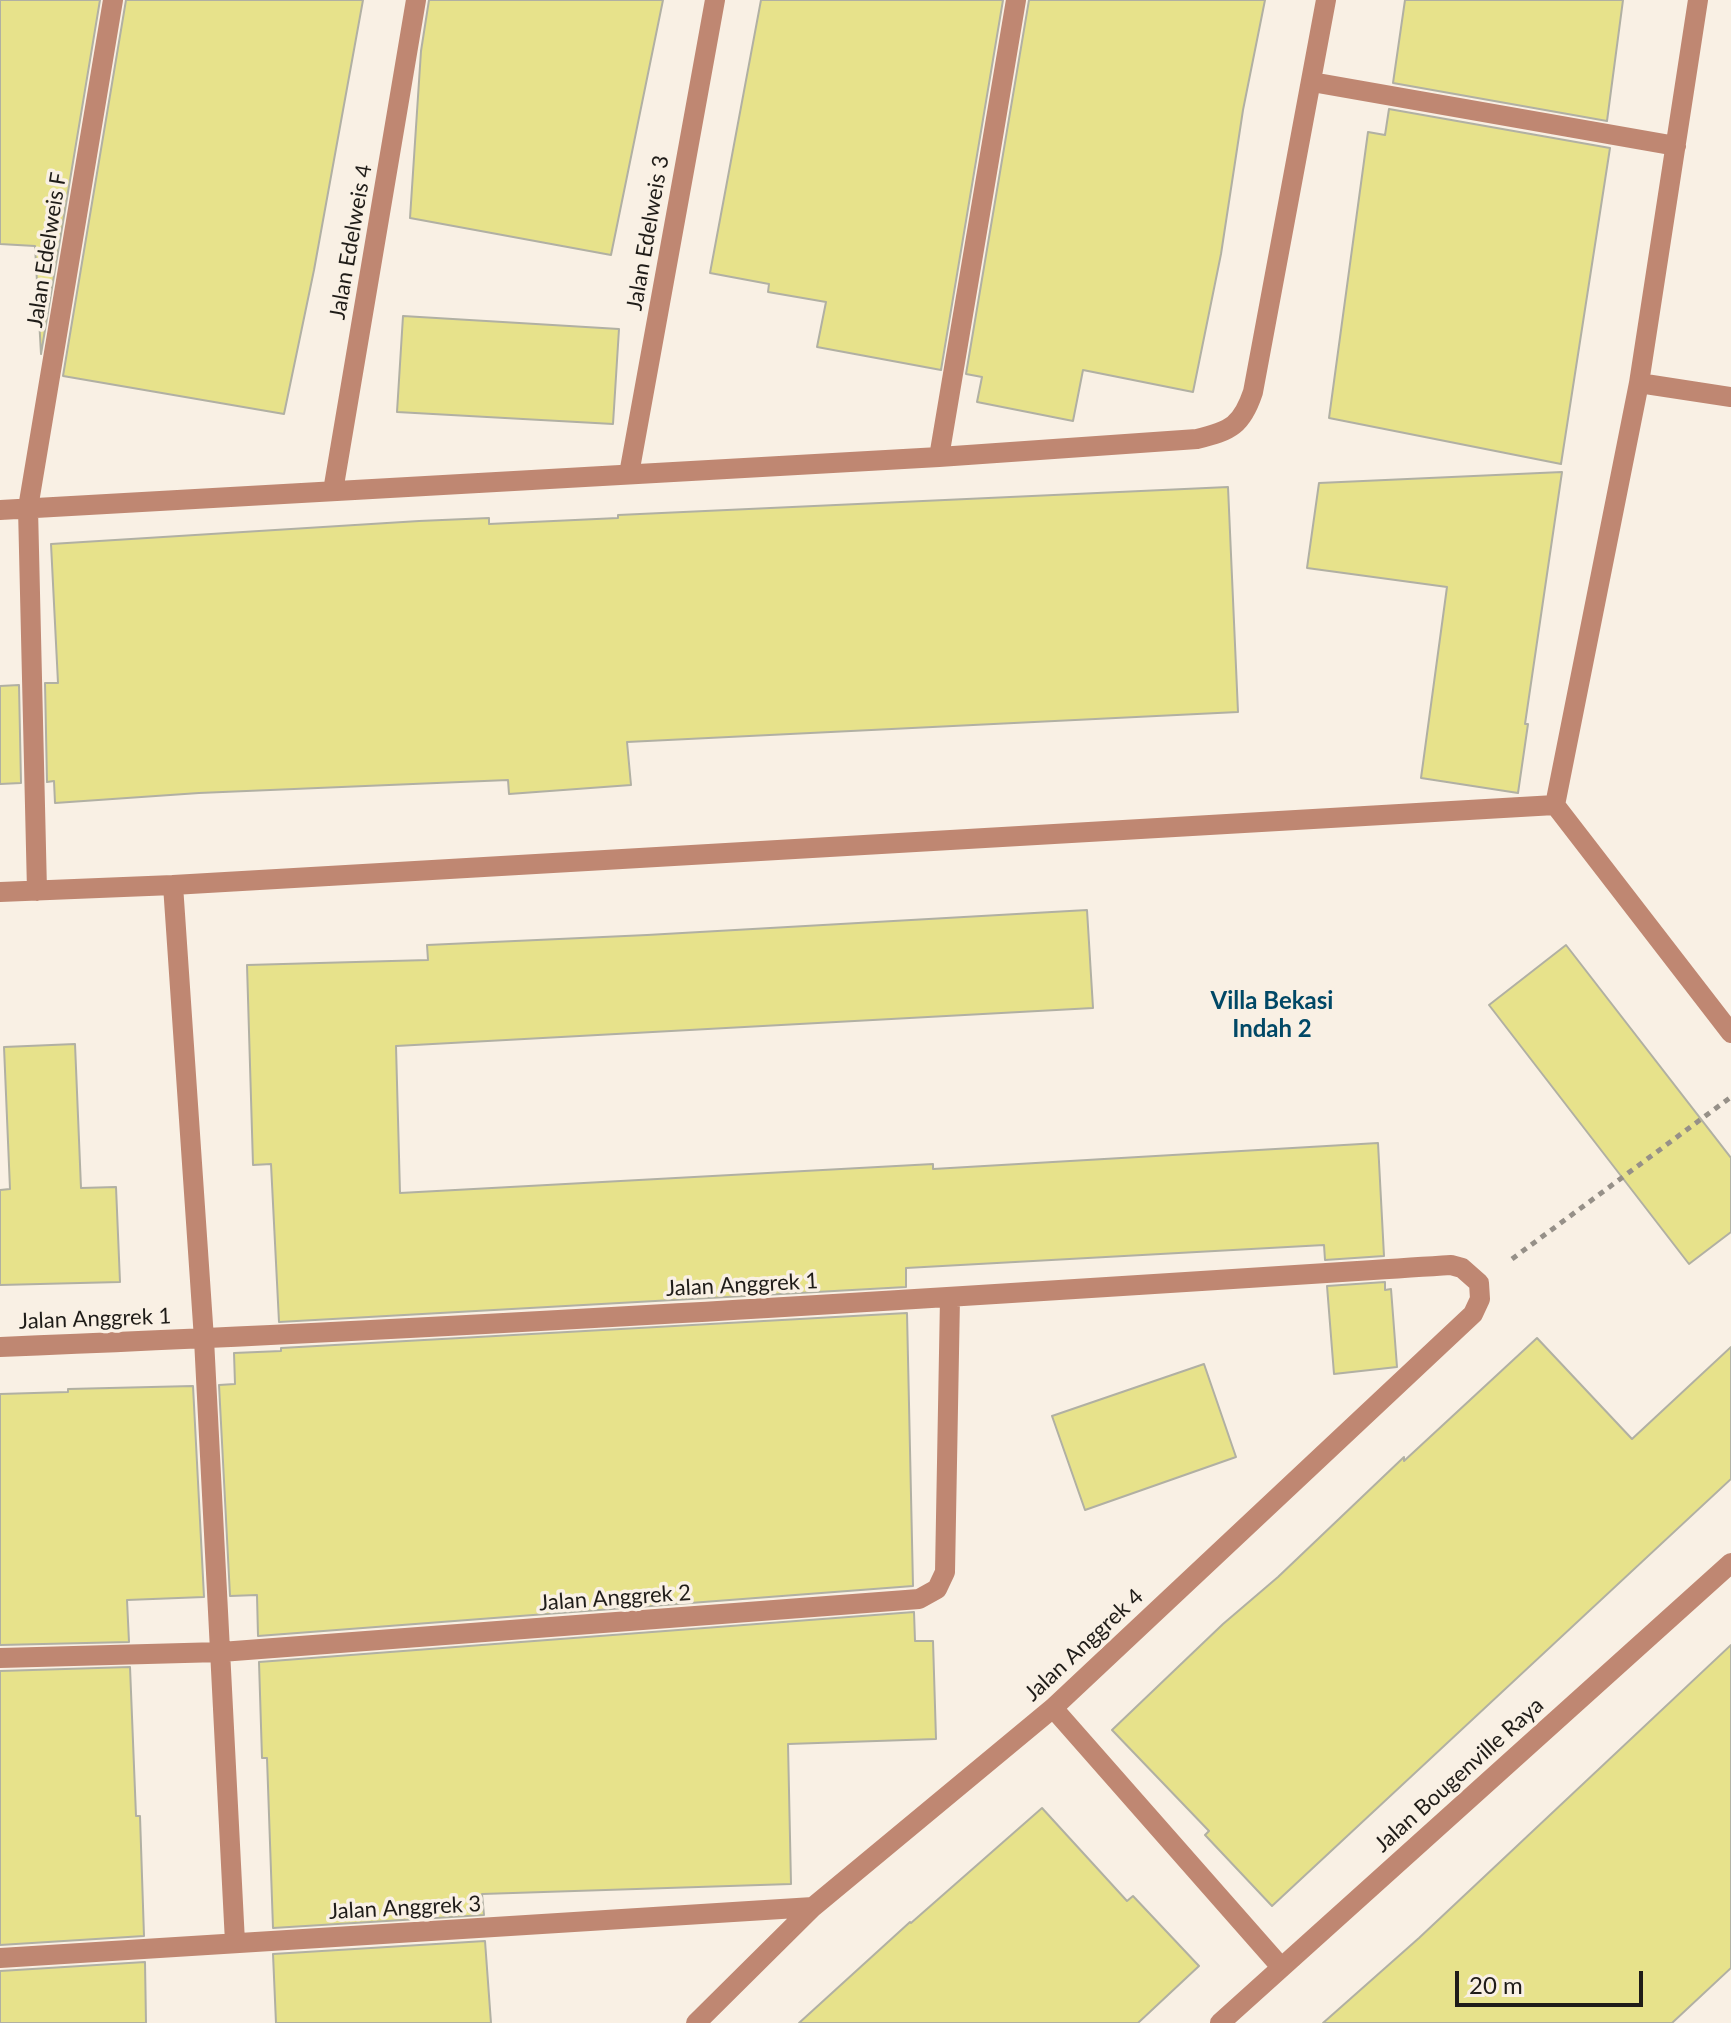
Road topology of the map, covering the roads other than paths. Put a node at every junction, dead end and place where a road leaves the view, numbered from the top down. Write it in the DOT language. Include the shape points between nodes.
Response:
graph roads {
  1 [pos="113,0"];
  2 [pos="416,0"];
  3 [pos="715,0"];
  4 [pos="1016,0"];
  5 [pos="1326,0"];
  6 [pos="1698,0"];
  7 [pos="1312,82"];
  8 [pos="1676,146"];
  9 [pos="1639,383"];
  10 [pos="1731,397"];
  11 [pos="939,457"];
  12 [pos="629,474"];
  13 [pos="333,491"];
  14 [pos="28,508"];
  15 [pos="0,510"];
  16 [pos="1555,805"];
  17 [pos="173,885"];
  18 [pos="37,891"];
  19 [pos="0,892"];
  20 [pos="1731,1033"];
  21 [pos="1479,1283"];
  22 [pos="950,1298"];
  23 [pos="204,1339"];
  24 [pos="0,1347"];
  25 [pos="1731,1563"];
  26 [pos="221,1652"];
  27 [pos="0,1658"];
  28 [pos="1053,1708"];
  29 [pos="813,1907"];
  30 [pos="235,1942"];
  31 [pos="0,1958"];
  32 [pos="1281,1967"];
  33 [pos="696,2023"];
  34 [pos="1220,2023"];
  1 -- 14 [label="street, Jalan Edelweis F"];
  2 -- 13 [label="street, Jalan Edelweis 4"];
  3 -- 12 [label="street, Jalan Edelweis 3"];
  4 -- 11 [label="street"];
  5 -- 7 [label="street"];
  6 -- 8 [label="street"];
  7 -- 8 [label="street"];
  7 -- 11 [label="street" via="1253,392 1235,425 1197,439"];
  8 -- 9 [label="street"];
  9 -- 10 [label="street"];
  9 -- 16 [label="street"];
  11 -- 12 [label="street"];
  12 -- 13 [label="street"];
  13 -- 14 [label="street"];
  14 -- 15 [label="street"];
  14 -- 18 [label="street, Jalan Edelweis F"];
  16 -- 17 [label="street"];
  16 -- 20 [label="street"];
  17 -- 18 [label="street"];
  17 -- 23 [label="street"];
  18 -- 19 [label="street"];
  21 -- 22 [label="street, Jalan Anggrek 1" via="1451,1265"];
  21 -- 28 [label="street, Jalan Anggrek 4" via="1480,1299 1473,1314"];
  22 -- 23 [label="street, Jalan Anggrek 1"];
  22 -- 26 [label="street, Jalan Anggrek 2" via="945,1572 937,1589 919,1599"];
  23 -- 24 [label="street, Jalan Anggrek 1"];
  23 -- 26 [label="street"];
  25 -- 32 [label="street, Jalan Bougenville Raya"];
  26 -- 27 [label="street, Jalan Anggrek 2"];
  26 -- 30 [label="street"];
  28 -- 29 [label="street, Jalan Anggrek 4"];
  28 -- 32 [label="street"];
  29 -- 30 [label="street, Jalan Anggrek 3"];
  29 -- 33 [label="street, Jalan Anggrek 4"];
  30 -- 31 [label="street, Jalan Anggrek 3"];
  32 -- 34 [label="street, Jalan Bougenville Raya"];
}
